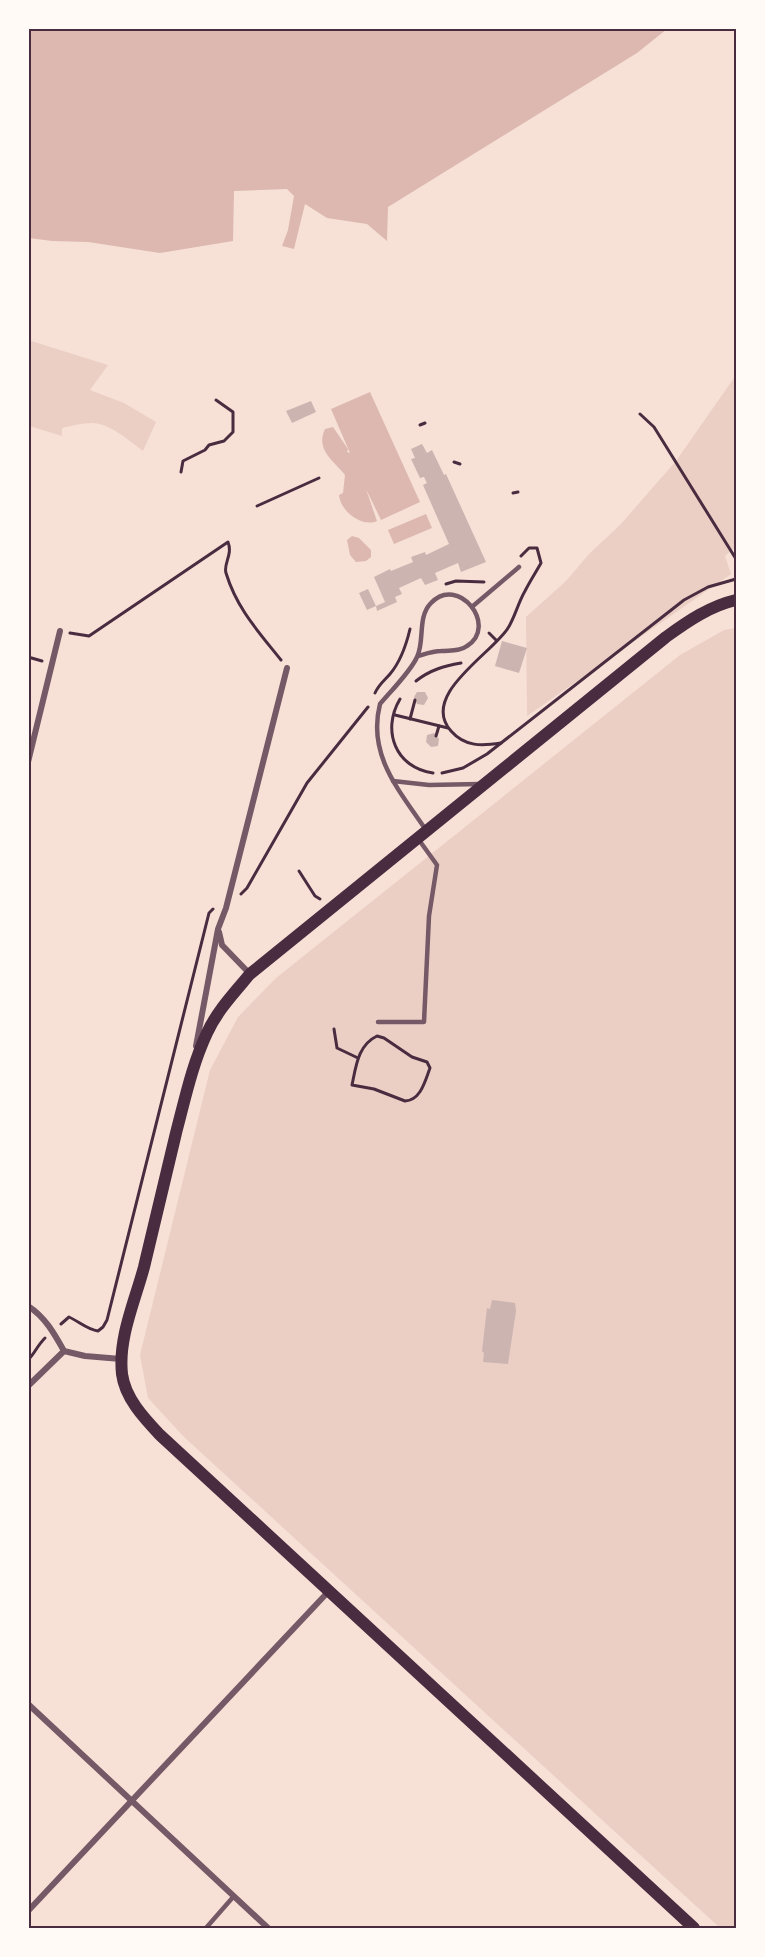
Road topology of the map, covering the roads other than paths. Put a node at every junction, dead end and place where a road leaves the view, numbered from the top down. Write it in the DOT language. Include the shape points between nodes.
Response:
graph roads {
  1 [pos="517,564"];
  2 [pos="736,600"];
  3 [pos="473,606"];
  4 [pos="60,631"];
  5 [pos="418,656"];
  6 [pos="287,668"];
  7 [pos="28,762"];
  8 [pos="393,781"];
  9 [pos="488,783"];
  10 [pos="422,835"];
  11 [pos="218,929"];
  12 [pos="250,974"];
  13 [pos="378,1022"];
  14 [pos="191,1073"];
  15 [pos="28,1306"];
  16 [pos="64,1351"];
  17 [pos="121,1359"];
  18 [pos="28,1386"];
  19 [pos="328,1592"];
  20 [pos="28,1704"];
  21 [pos="132,1799"];
  22 [pos="234,1896"];
  23 [pos="28,1911"];
  24 [pos="206,1929"];
  25 [pos="268,1929"];
  26 [pos="693,1929"];
  1 -- 3 [label="lane"];
  2 -- 9 [label="main road" via="686,623"];
  3 -- 5 [label="lane" via="479,627 469,645"];
  3 -- 5 [label="lane" via="456,596 439,597 432,602 425,615"];
  4 -- 7 [label="street"];
  5 -- 8 [label="lane" via="380,704 378,713 382,763"];
  6 -- 11 [label="street"];
  8 -- 9 [label="lane" via="429,785"];
  8 -- 10 [label="lane"];
  9 -- 10 [label="main road"];
  10 -- 12 [label="main road"];
  10 -- 13 [label="lane" via="436,865 429,916 424,1022"];
  11 -- 12 [label="street" via="222,945"];
  11 -- 14 [label="street"];
  12 -- 14 [label="main road" via="214,1019"];
  14 -- 17 [label="main road"];
  15 -- 16 [label="street" via="53,1330"];
  16 -- 17 [label="street"];
  16 -- 18 [label="street"];
  17 -- 19 [label="main road" via="127,1392 146,1420"];
  19 -- 21 [label="street"];
  19 -- 26 [label="main road"];
  20 -- 21 [label="street"];
  21 -- 22 [label="street"];
  21 -- 23 [label="street"];
  22 -- 24 [label="lane"];
  22 -- 25 [label="street"];
}
